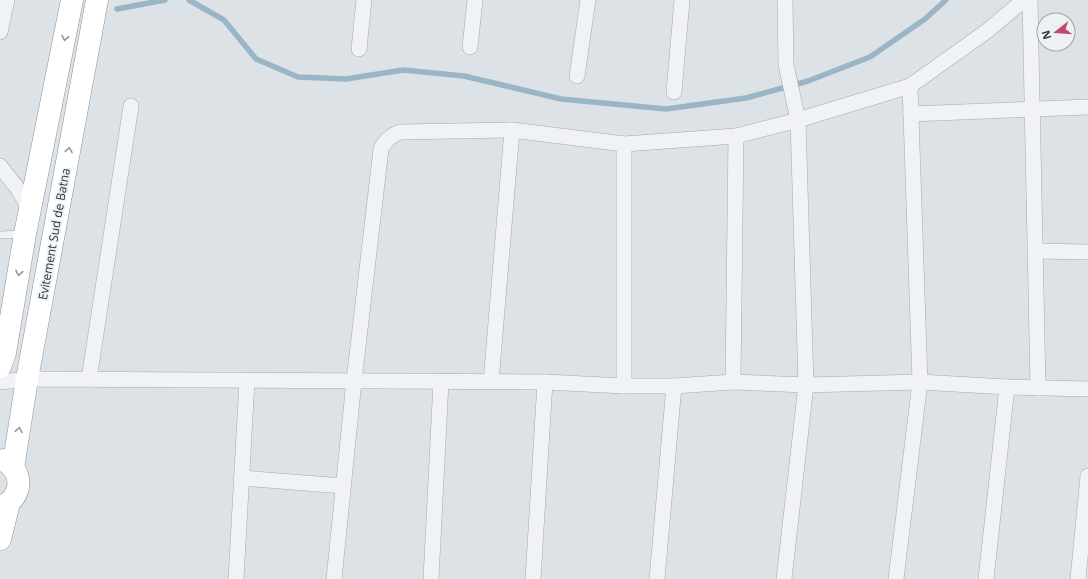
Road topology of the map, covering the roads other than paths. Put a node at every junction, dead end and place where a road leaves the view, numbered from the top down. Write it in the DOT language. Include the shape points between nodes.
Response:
graph roads {
  1 [pos="7,0"];
  2 [pos="72,0"];
  3 [pos="364,0"];
  4 [pos="475,0"];
  5 [pos="588,0"];
  6 [pos="682,0"];
  7 [pos="783,0"];
  8 [pos="1024,0"];
  9 [pos="1030,0"];
  10 [pos="98,2"];
  11 [pos="0,32"];
  12 [pos="470,48"];
  13 [pos="359,49"];
  14 [pos="577,76"];
  15 [pos="910,86"];
  16 [pos="674,92"];
  17 [pos="131,106"];
  18 [pos="1088,107"];
  19 [pos="1032,110"];
  20 [pos="911,114"];
  21 [pos="798,120"];
  22 [pos="512,130"];
  23 [pos="736,136"];
  24 [pos="624,144"];
  25 [pos="0,166"];
  26 [pos="5,178"];
  27 [pos="30,210"];
  28 [pos="25,234"];
  29 [pos="0,235"];
  30 [pos="1035,252"];
  31 [pos="1088,252"];
  32 [pos="0,367"];
  33 [pos="27,379"];
  34 [pos="89,380"];
  35 [pos="247,381"];
  36 [pos="354,381"];
  37 [pos="0,382"];
  38 [pos="440,382"];
  39 [pos="491,382"];
  40 [pos="545,382"];
  41 [pos="733,382"];
  42 [pos="920,382"];
  43 [pos="624,386"];
  44 [pos="674,386"];
  45 [pos="806,386"];
  46 [pos="1007,387"];
  47 [pos="1038,388"];
  48 [pos="1088,389"];
  49 [pos="7,464"];
  50 [pos="1088,476"];
  51 [pos="242,478"];
  52 [pos="343,486"];
  53 [pos="4,505"];
  54 [pos="0,539"];
  55 [pos="236,579"];
  56 [pos="334,579"];
  57 [pos="431,579"];
  58 [pos="532,579"];
  59 [pos="657,579"];
  60 [pos="784,579"];
  61 [pos="896,579"];
  62 [pos="986,579"];
  63 [pos="1078,579"];
  1 -- 11 [label="street"];
  2 -- 27 [label="highway, one-way"];
  3 -- 13 [label="street"];
  4 -- 12 [label="street"];
  5 -- 14 [label="street"];
  6 -- 16 [label="street"];
  7 -- 21 [label="street" via="786,65"];
  8 -- 15 [label="street" via="987,31"];
  9 -- 19 [label="street"];
  33 -- 10 [label="highway, Evitement Sud de Batna, one-way"];
  15 -- 20 [label="street"];
  15 -- 21 [label="street"];
  17 -- 34 [label="street"];
  18 -- 19 [label="street"];
  19 -- 20 [label="street"];
  19 -- 30 [label="street"];
  20 -- 42 [label="street"];
  21 -- 23 [label="street"];
  21 -- 45 [label="street"];
  22 -- 24 [label="street"];
  22 -- 36 [label="street" via="400,132 385,142 381,150"];
  22 -- 39 [label="street"];
  23 -- 24 [label="street"];
  23 -- 41 [label="street"];
  24 -- 43 [label="street"];
  25 -- 26 [label="street"];
  26 -- 27 [label="street" via="18,189"];
  27 -- 28 [label="highway"];
  28 -- 29 [label="lane"];
  28 -- 32 [label="highway, one-way" via="5,353"];
  30 -- 31 [label="street"];
  30 -- 47 [label="street"];
  33 -- 34 [label="street"];
  33 -- 37 [label="street"];
  49 -- 33 [label="highway, Evitement Sud de Batna, one-way"];
  34 -- 35 [label="street"];
  35 -- 36 [label="street"];
  35 -- 51 [label="street"];
  36 -- 38 [label="street"];
  36 -- 52 [label="street"];
  38 -- 39 [label="street"];
  38 -- 57 [label="street"];
  39 -- 40 [label="street"];
  40 -- 43 [label="street"];
  40 -- 58 [label="street"];
  41 -- 44 [label="street"];
  41 -- 45 [label="street"];
  42 -- 45 [label="street"];
  42 -- 46 [label="street"];
  42 -- 61 [label="street"];
  43 -- 44 [label="street"];
  44 -- 59 [label="street"];
  45 -- 60 [label="street"];
  46 -- 47 [label="street"];
  46 -- 62 [label="street"];
  47 -- 48 [label="street"];
  49 -- 53 [label="highway" via="18,476 19,483 14,497"];
  50 -- 63 [label="street"];
  51 -- 52 [label="street"];
  51 -- 55 [label="street"];
  52 -- 56 [label="street"];
  53 -- 54 [label="highway"];
}
